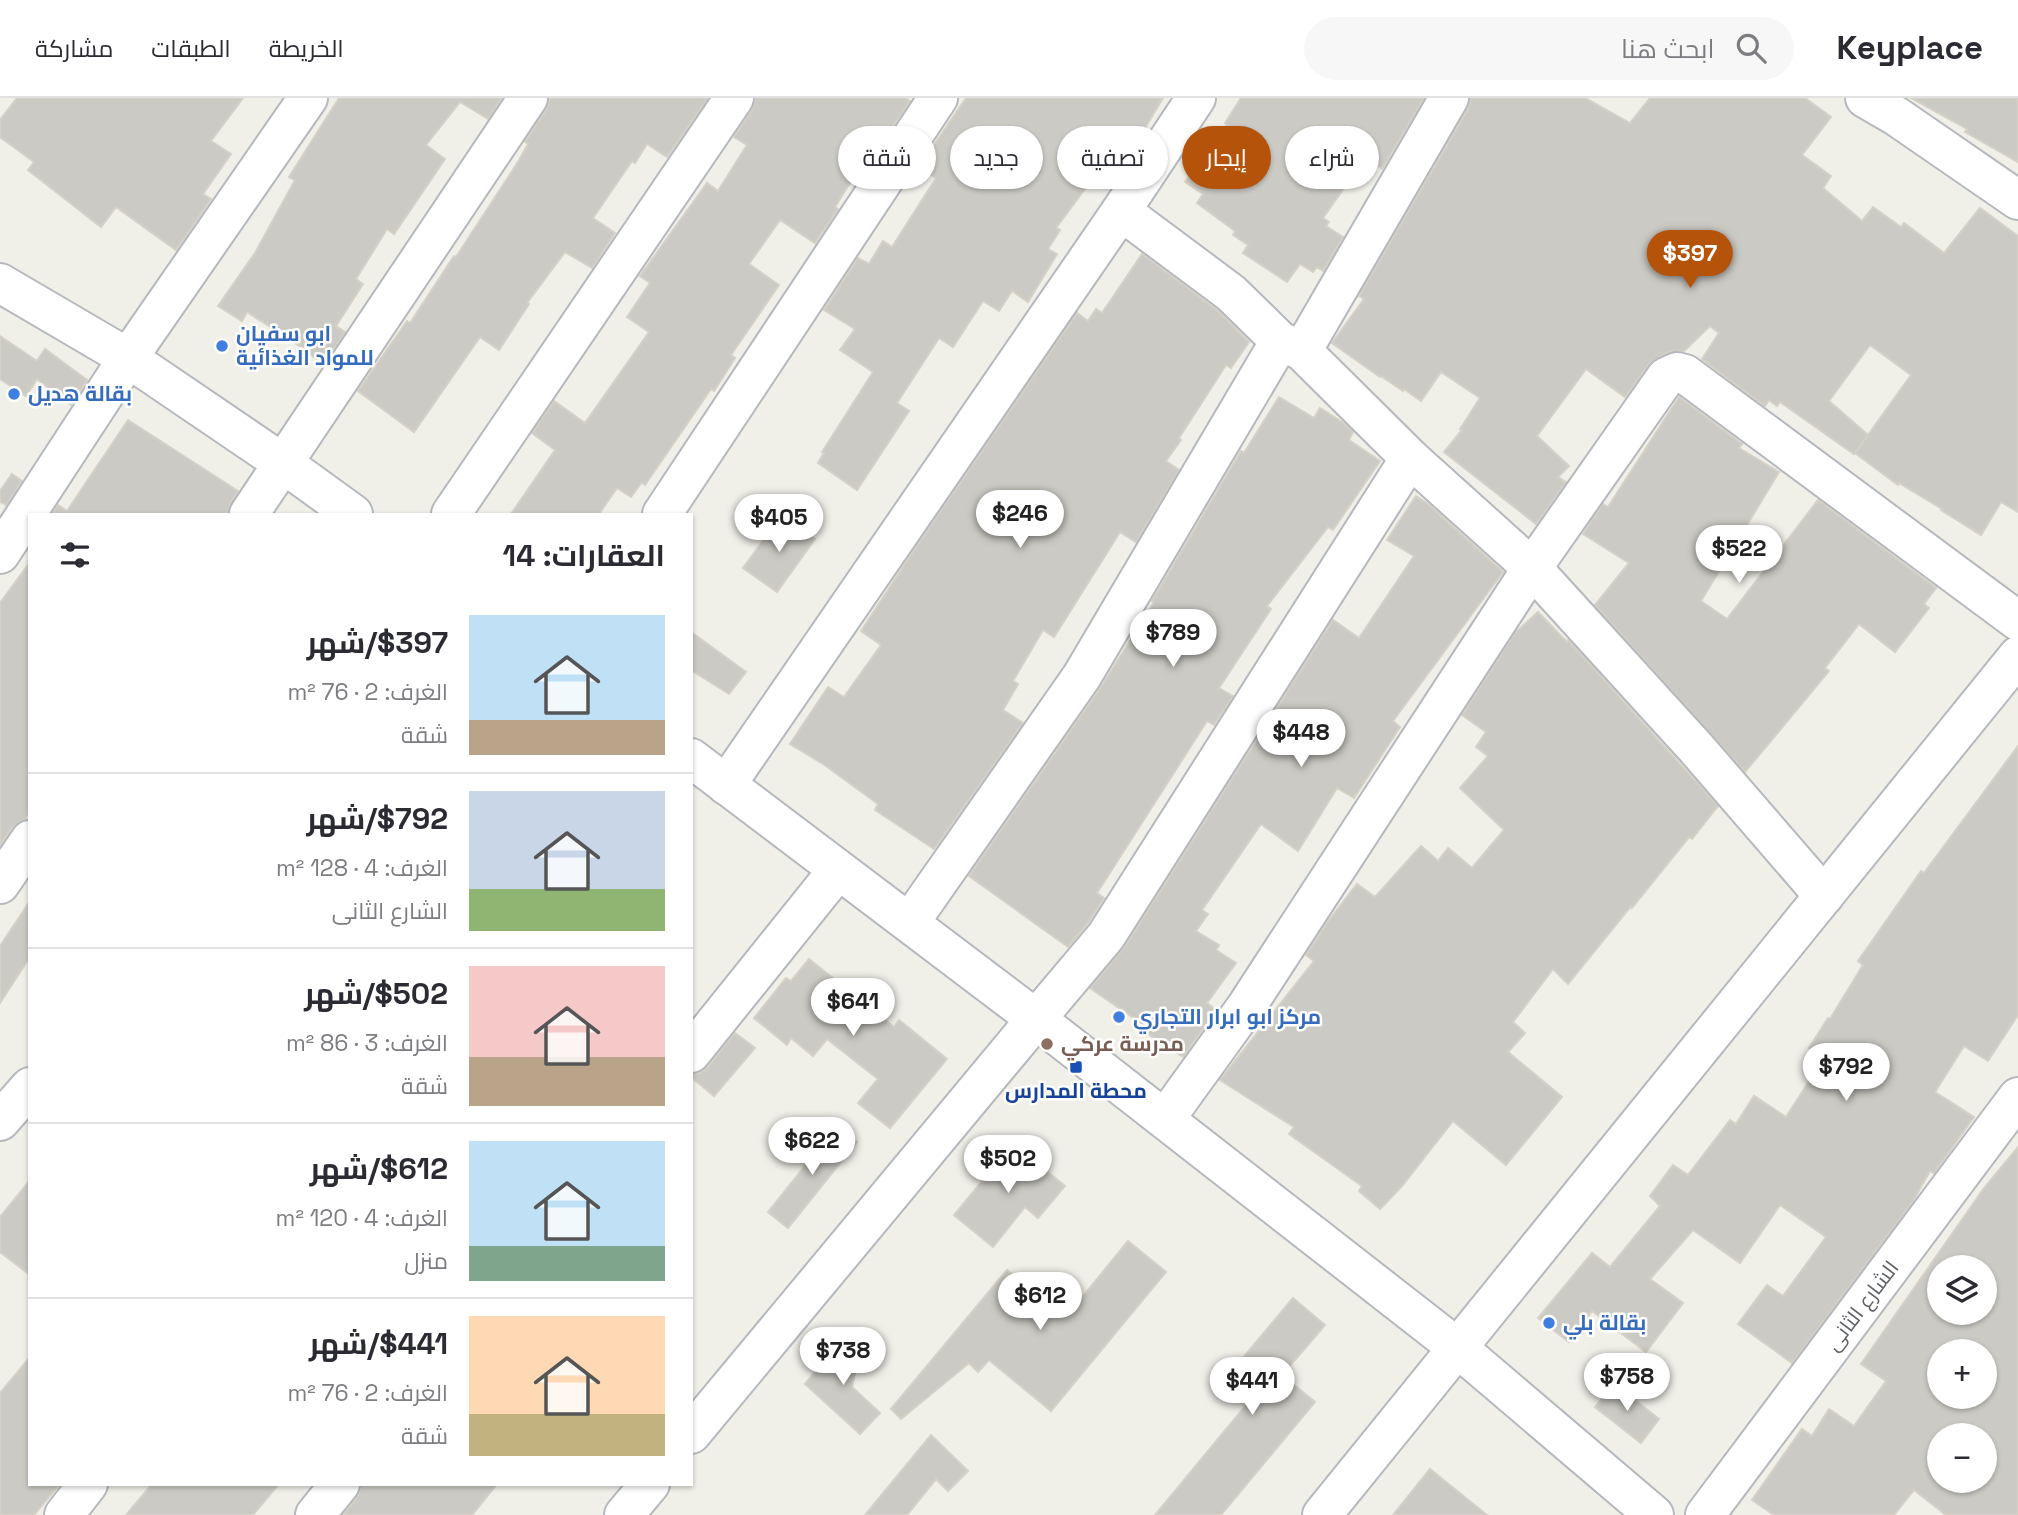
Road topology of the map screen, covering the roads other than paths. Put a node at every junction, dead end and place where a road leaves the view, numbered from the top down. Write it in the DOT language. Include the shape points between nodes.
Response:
graph roads {
  1 [pos="308,98"];
  2 [pos="528,98"];
  3 [pos="734,98"];
  4 [pos="938,98"];
  5 [pos="1195,98"];
  6 [pos="1449,98"];
  7 [pos="1865,98"];
  8 [pos="2018,200"];
  9 [pos="1121,211"];
  10 [pos="0,283"];
  11 [pos="1291,346"];
  12 [pos="128,358"];
  13 [pos="1410,458"];
  14 [pos="284,464"];
  15 [pos="250,513"];
  16 [pos="352,513"];
  17 [pos="452,513"];
  18 [pos="663,513"];
  19 [pos="0,554"];
  20 [pos="1532,568"];
  21 [pos="2018,621"];
  22 [pos="2018,656"];
  23 [pos="693,760"];
  24 [pos="726,785"];
  25 [pos="28,843"];
  26 [pos="838,870"];
  27 [pos="0,884"];
  28 [pos="1824,896"];
  29 [pos="910,922"];
  30 [pos="1036,1019"];
  31 [pos="693,1051"];
  32 [pos="28,1089"];
  33 [pos="1165,1119"];
  34 [pos="2011,1120"];
  35 [pos="0,1121"];
  36 [pos="1459,1349"];
  37 [pos="693,1432"];
  38 [pos="86,1486"];
  39 [pos="338,1486"];
  40 [pos="648,1486"];
  41 [pos="64,1515"];
  42 [pos="314,1515"];
  43 [pos="624,1515"];
  44 [pos="1322,1515"];
  45 [pos="1654,1515"];
  46 [pos="1705,1515"];
  1 -- 12 [label="street"];
  2 -- 14 [label="street"];
  3 -- 17 [label="street"];
  4 -- 18 [label="street"];
  5 -- 9 [label="street"];
  6 -- 11 [label="street"];
  7 -- 8 [label="street"];
  9 -- 11 [label="street" via="1231,293"];
  9 -- 24 [label="street"];
  10 -- 12 [label="street"];
  11 -- 13 [label="street"];
  11 -- 29 [label="street" via="1082,676"];
  12 -- 14 [label="street"];
  12 -- 19 [label="street"];
  13 -- 20 [label="street"];
  13 -- 30 [label="street" via="1106,936"];
  14 -- 15 [label="street"];
  14 -- 16 [label="street"];
  20 -- 21 [label="street" via="1666,377 1677,372"];
  20 -- 28 [label="street"];
  20 -- 33 [label="street" via="1246,1007"];
  22 -- 28 [label="street"];
  23 -- 24 [label="street"];
  24 -- 26 [label="street"];
  25 -- 27 [label="street"];
  26 -- 29 [label="street"];
  26 -- 31 [label="street"];
  28 -- 36 [label="street"];
  29 -- 30 [label="street"];
  30 -- 33 [label="street"];
  30 -- 37 [label="street"];
  32 -- 35 [label="street"];
  33 -- 36 [label="street"];
  34 -- 46 [label="street, الشارع الثانى"];
  36 -- 44 [label="street"];
  36 -- 45 [label="street"];
  38 -- 41 [label="street"];
  39 -- 42 [label="street"];
  40 -- 43 [label="street"];
}
